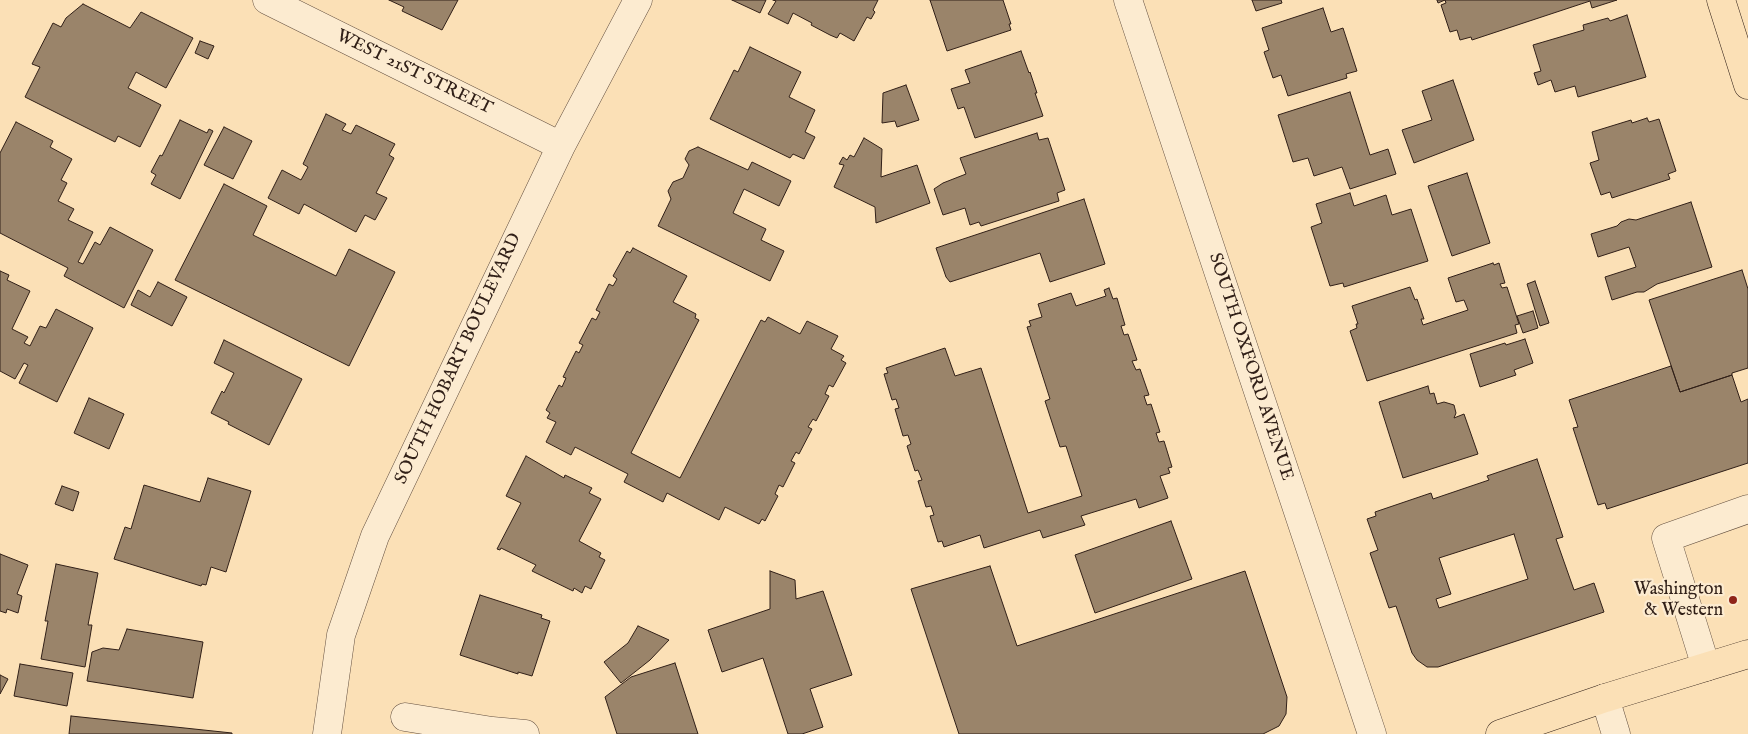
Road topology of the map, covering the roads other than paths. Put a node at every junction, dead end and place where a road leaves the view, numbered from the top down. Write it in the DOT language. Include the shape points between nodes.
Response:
graph roads {
  1 [pos="266,0"];
  2 [pos="638,0"];
  3 [pos="1128,0"];
  4 [pos="1721,0"];
  5 [pos="1748,83"];
  6 [pos="561,146"];
  7 [pos="1748,509"];
  8 [pos="1748,654"];
  9 [pos="1706,667"];
  10 [pos="1605,698"];
  11 [pos="405,717"];
  12 [pos="492,732"];
  13 [pos="327,734"];
  14 [pos="525,734"];
  15 [pos="1372,734"];
  16 [pos="1500,734"];
  17 [pos="1616,734"];
  1 -- 6 [label="street, WEST 21ST STREET"];
  2 -- 6 [label="street, SOUTH HOBART BOULEVARD"];
  3 -- 15 [label="street, SOUTH OXFORD AVENUE"];
  4 -- 5 [label="main road"];
  6 -- 13 [label="street, SOUTH HOBART BOULEVARD" via="375,536 341,635"];
  7 -- 9 [label="street" via="1666,538"];
  8 -- 9 [label="main road"];
  9 -- 10 [label="main road"];
  10 -- 16 [label="main road"];
  10 -- 17 [label="street"];
  11 -- 12 [label="street"];
  12 -- 14 [label="street"];
}
